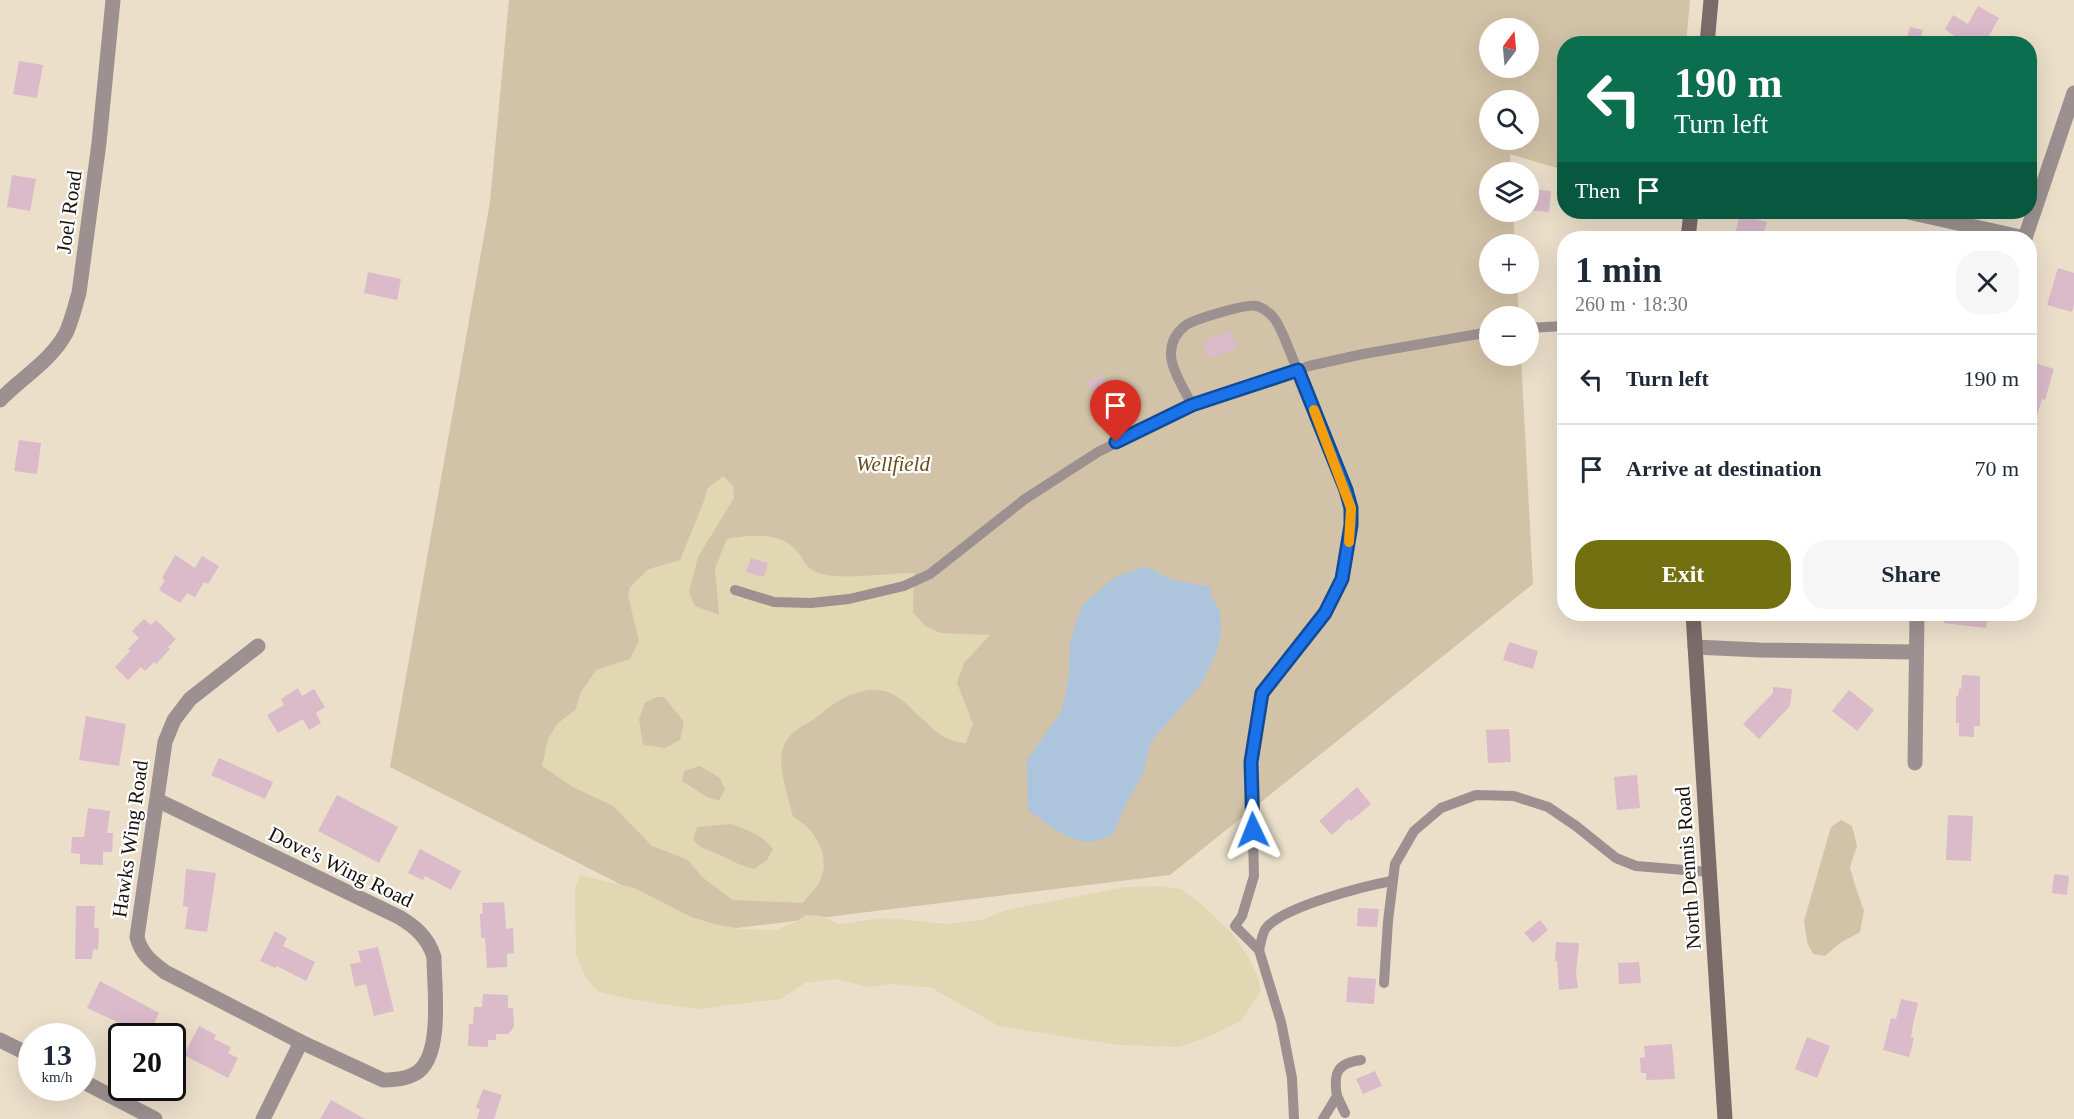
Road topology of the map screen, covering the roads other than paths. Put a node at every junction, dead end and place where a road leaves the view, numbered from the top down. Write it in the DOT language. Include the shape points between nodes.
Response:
graph roads {
  1 [pos="113,0"];
  2 [pos="1711,0"];
  3 [pos="1708,36"];
  4 [pos="2074,93"];
  5 [pos="2037,202"];
  6 [pos="1940,219"];
  7 [pos="1994,231"];
  8 [pos="1557,326"];
  9 [pos="1539,327"];
  10 [pos="1479,334"];
  11 [pos="1298,370"];
  12 [pos="0,400"];
  13 [pos="1192,405"];
  14 [pos="735,590"];
  15 [pos="1693,621"];
  16 [pos="1917,621"];
  17 [pos="258,646"];
  18 [pos="1695,647"];
  19 [pos="1915,652"];
  20 [pos="1915,763"];
  21 [pos="157,800"];
  22 [pos="1709,872"];
  23 [pos="1392,881"];
  24 [pos="1259,950"];
  25 [pos="1384,983"];
  26 [pos="0,1040"];
  27 [pos="301,1042"];
  28 [pos="18,1049"];
  29 [pos="1361,1060"];
  30 [pos="96,1088"];
  31 [pos="1337,1096"];
  32 [pos="1345,1113"];
  33 [pos="155,1119"];
  34 [pos="263,1119"];
  35 [pos="1294,1119"];
  36 [pos="1323,1119"];
  37 [pos="1725,1119"];
  1 -- 12 [label="street, Joel Road" via="99,143 73,315 65,334 44,361"];
  2 -- 3 [label="main road"];
  4 -- 5 [label="street"];
  6 -- 7 [label="street"];
  8 -- 9 [label="lane"];
  10 -- 11 [label="lane"];
  11 -- 13 [label="lane"];
  11 -- 13 [label="lane" via="1276,319 1256,306 1246,305 1187,324 1174,338 1170,352"];
  11 -- 24 [label="lane" via="1346,490 1351,525 1342,579 1325,613 1262,693 1251,762 1254,876 1236,926"];
  13 -- 14 [label="lane" via="1098,452 1025,499 930,574 904,586 812,603 774,602"];
  15 -- 18 [label="main road, North Dennis Road"];
  16 -- 19 [label="street"];
  17 -- 21 [label="street, Hawks Wing Road" via="190,699 174,720 165,742"];
  18 -- 19 [label="street"];
  18 -- 22 [label="main road, North Dennis Road"];
  19 -- 20 [label="street"];
  21 -- 27 [label="street, Hawks Wing Road" via="138,927 145,956 165,972"];
  21 -- 27 [label="street, Dove's Wing Road" via="399,917 411,924 430,946 434,957 434,1030 430,1053 419,1071 396,1080 383,1080"];
  22 -- 23 [label="lane" via="1636,866 1616,858 1548,807 1514,796 1476,795 1441,808 1414,831 1395,864"];
  22 -- 37 [label="main road, North Dennis Road"];
  23 -- 24 [label="lane" via="1339,893 1276,919 1265,929"];
  23 -- 25 [label="lane"];
  24 -- 35 [label="lane" via="1281,1022 1292,1078"];
  26 -- 28 [label="street"];
  27 -- 34 [label="street"];
  29 -- 31 [label="lane" via="1340,1066 1335,1084"];
  30 -- 33 [label="street"];
  31 -- 32 [label="lane"];
  31 -- 36 [label="lane"];
}
